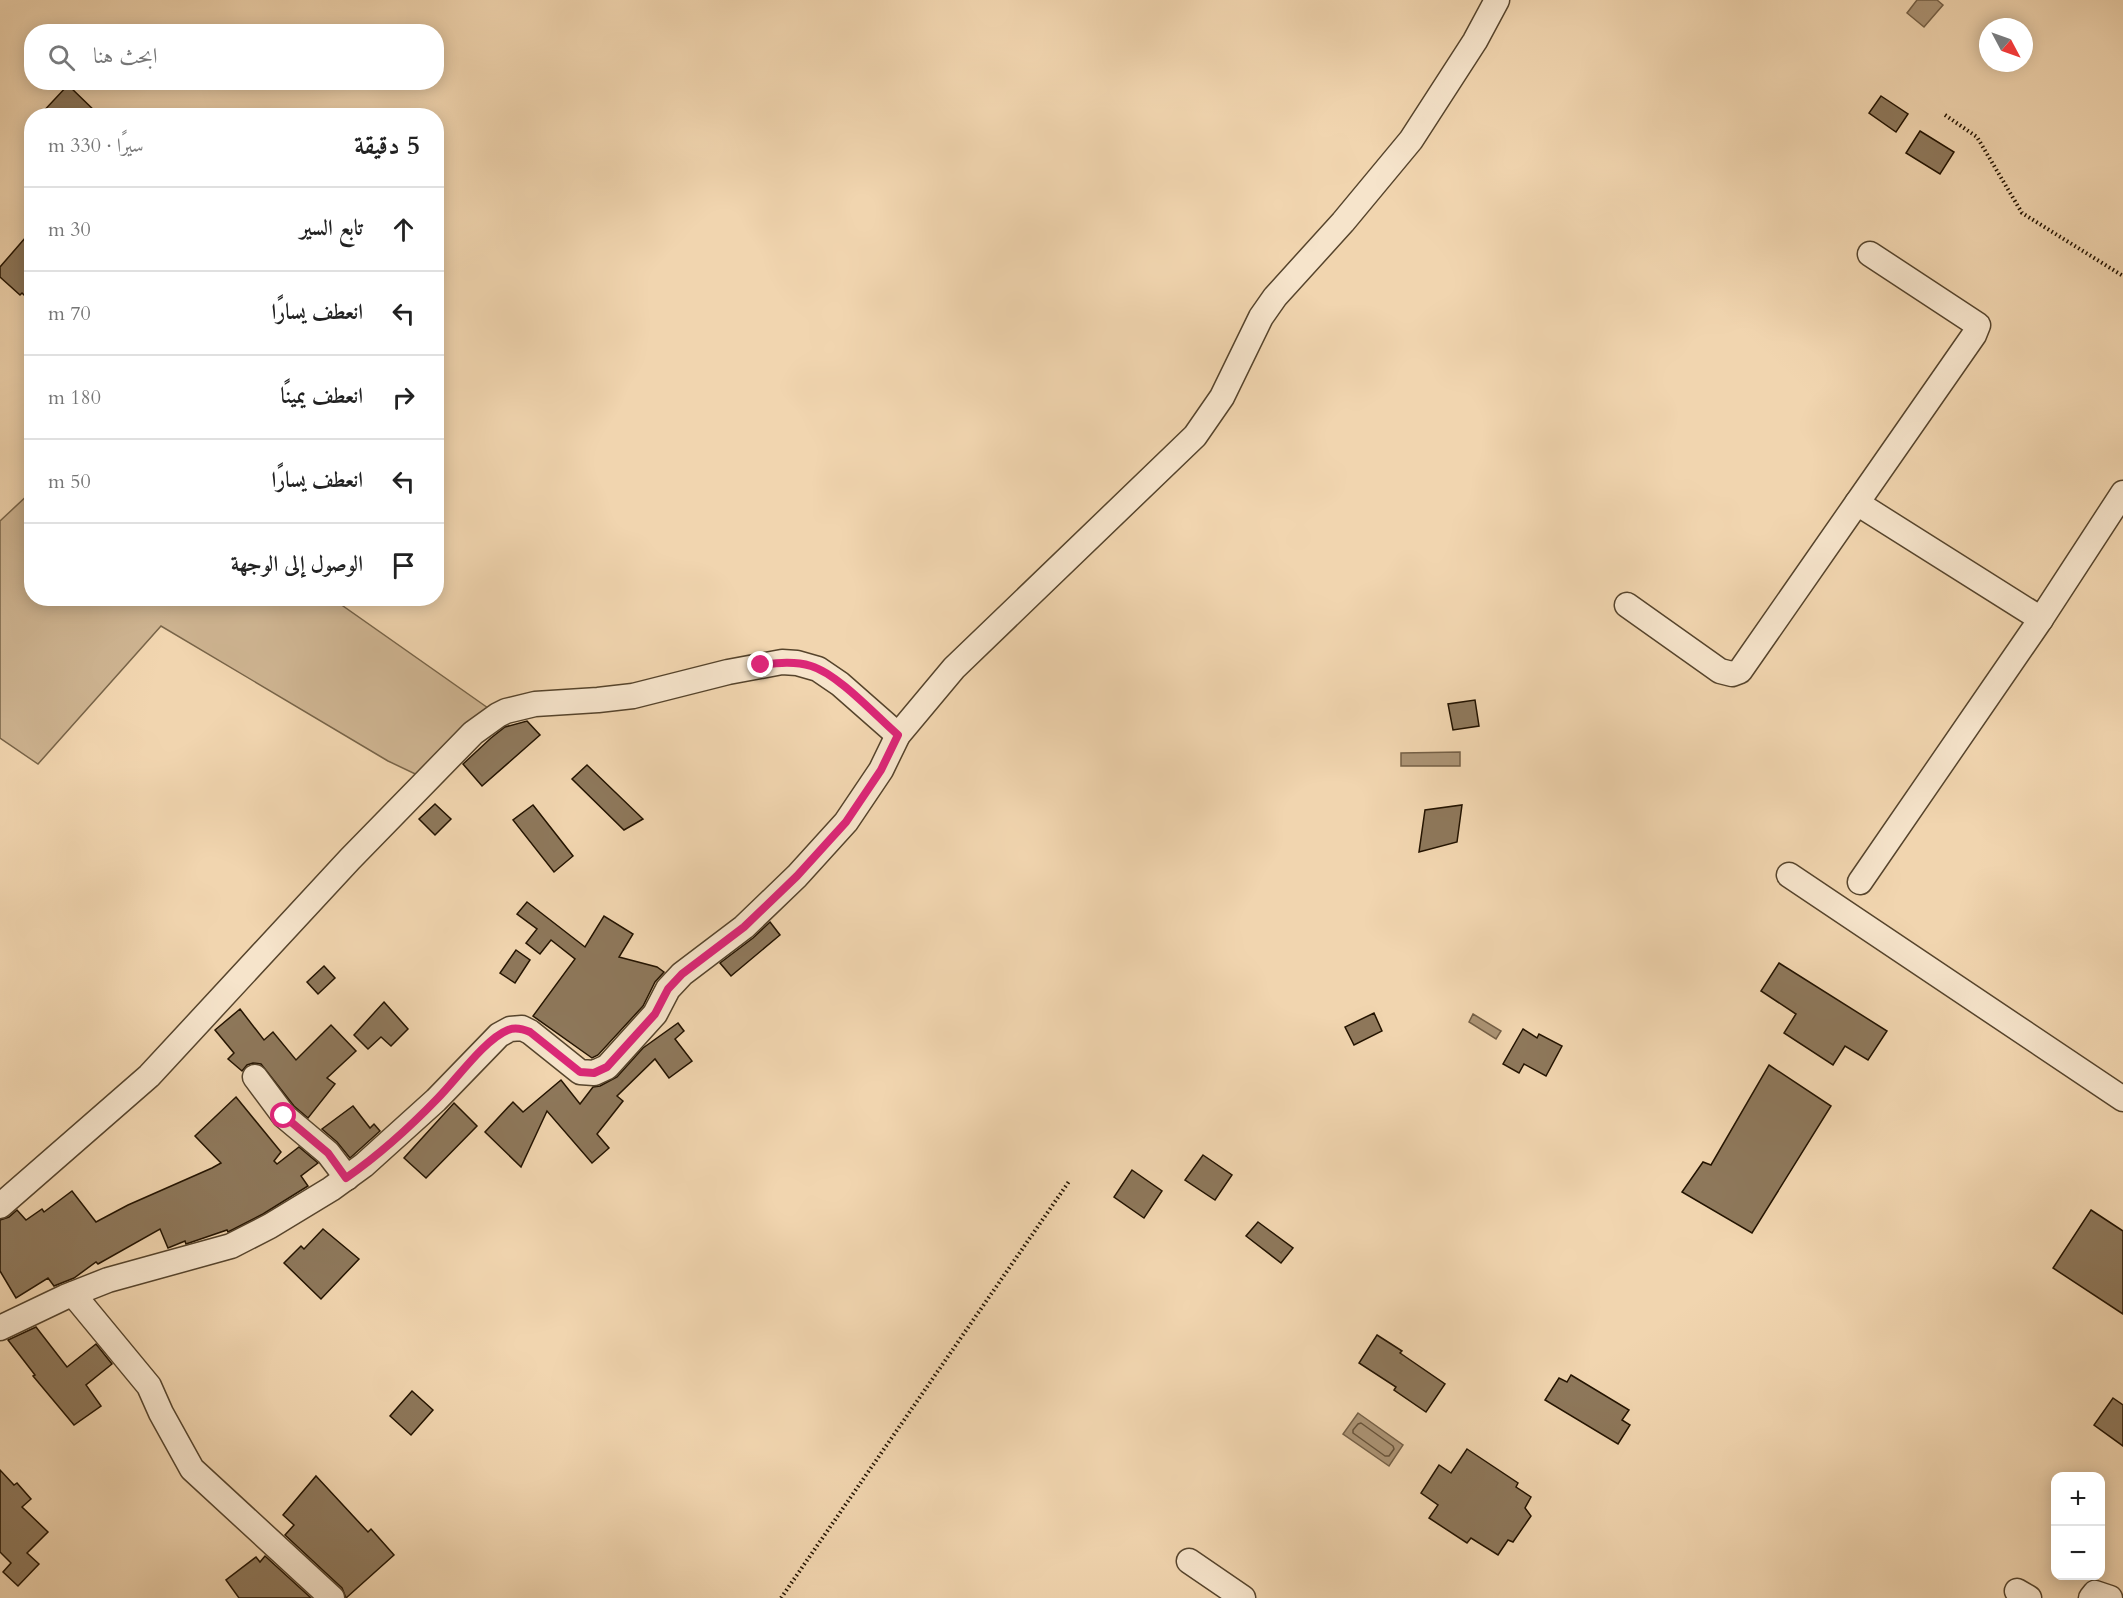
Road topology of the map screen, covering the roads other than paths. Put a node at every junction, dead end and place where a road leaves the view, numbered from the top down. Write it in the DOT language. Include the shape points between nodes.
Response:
graph roads {
  1 [pos="1497,0"];
  2 [pos="1870,254"];
  3 [pos="2123,493"];
  4 [pos="1857,503"];
  5 [pos="1627,605"];
  6 [pos="2041,619"];
  7 [pos="898,735"];
  8 [pos="1789,874"];
  9 [pos="1860,882"];
  10 [pos="255,1077"];
  11 [pos="2123,1100"];
  12 [pos="346,1178"];
  13 [pos="0,1206"];
  14 [pos="73,1294"];
  15 [pos="0,1328"];
  16 [pos="1189,1561"];
  17 [pos="332,1598"];
  18 [pos="1243,1598"];
  19 [pos="2091,1598"];
  20 [pos="2110,1598"];
  1 -- 7 [label="street" via="1411,140 1261,316 1222,397 1196,436 954,668"];
  2 -- 4 [label="street" via="1978,325"];
  3 -- 6 [label="street"];
  4 -- 5 [label="street" via="1740,671 1720,671"];
  4 -- 6 [label="street"];
  6 -- 9 [label="street"];
  7 -- 12 [label="street" via="881,770 846,822 744,927 682,974 668,989 655,1014 607,1067 594,1073 580,1072 530,1032 510,1029 490,1043 436,1100"];
  7 -- 13 [label="street" via="818,669 782,662 633,696 535,704 498,715 473,733 350,859 149,1076"];
  8 -- 11 [label="street"];
  10 -- 12 [label="street" via="284,1116 328,1153"];
  12 -- 14 [label="street" via="231,1246 108,1280"];
  14 -- 15 [label="street"];
  14 -- 17 [label="street" via="149,1386 192,1469"];
  16 -- 18 [label="street"];
  19 -- 20 [label="street" via="2095,1593"];
}
